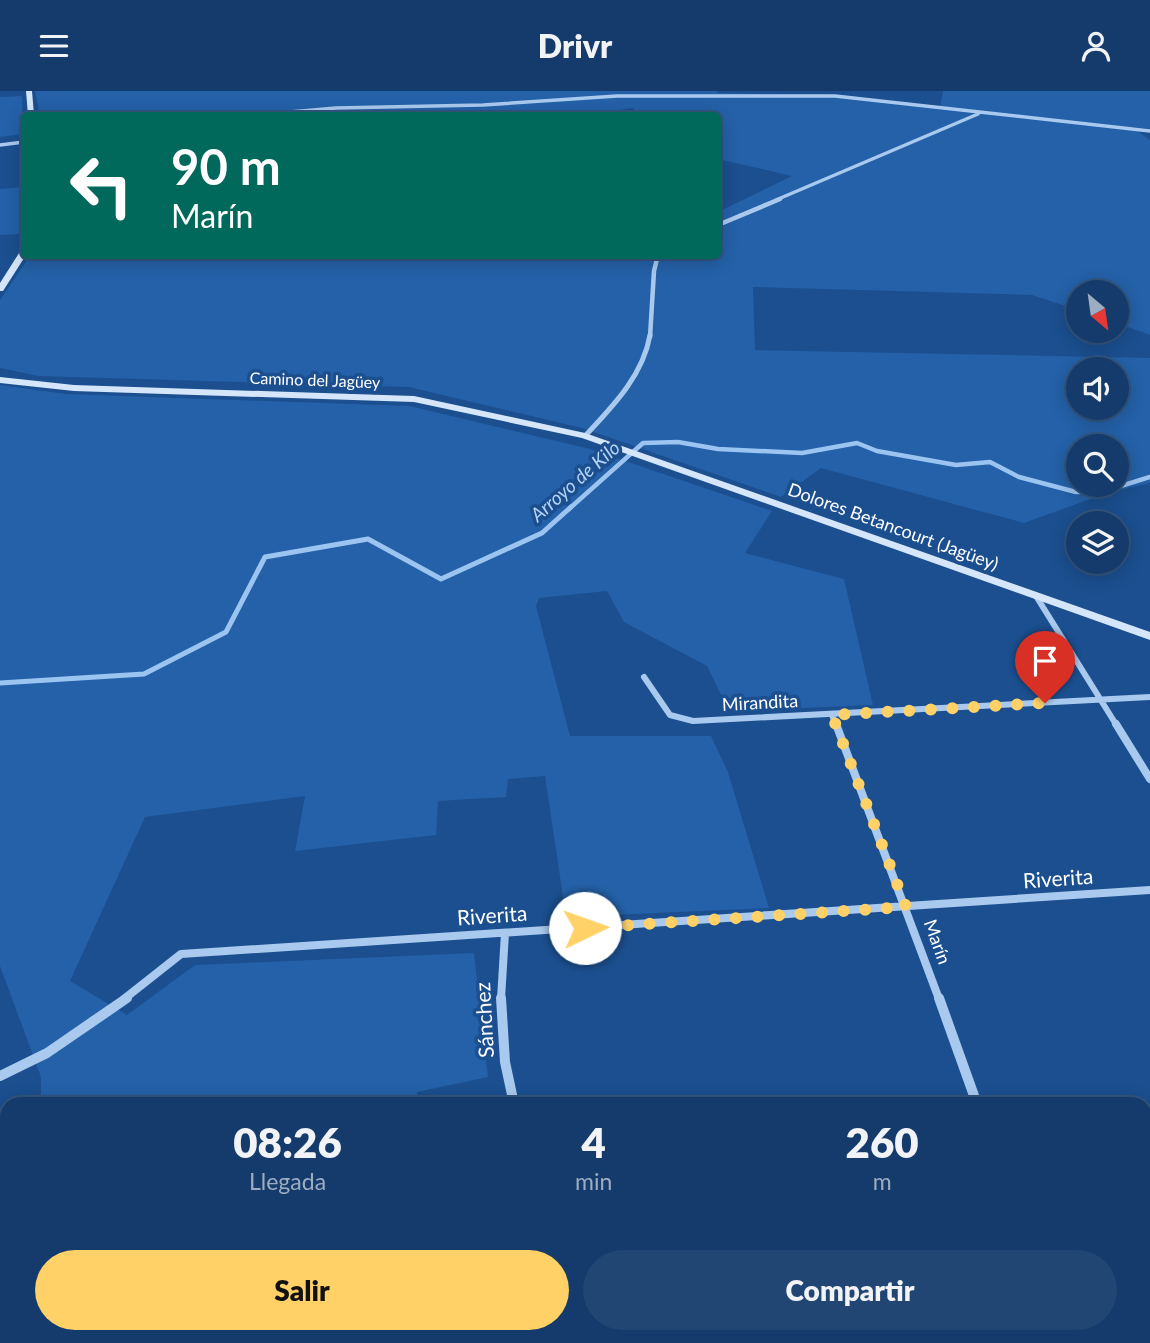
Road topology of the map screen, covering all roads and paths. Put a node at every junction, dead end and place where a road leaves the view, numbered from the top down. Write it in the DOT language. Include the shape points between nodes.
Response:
graph roads {
  1 [pos="29,91"];
  2 [pos="616,94"];
  3 [pos="31,112"];
  4 [pos="292,112"];
  5 [pos="979,114"];
  6 [pos="1150,131"];
  7 [pos="21,142"];
  8 [pos="0,145"];
  9 [pos="721,224"];
  10 [pos="21,257"];
  11 [pos="656,259"];
  12 [pos="0,289"];
  13 [pos="0,380"];
  14 [pos="585,436"];
  15 [pos="624,450"];
  16 [pos="1035,596"];
  17 [pos="1150,636"];
  18 [pos="644,677"];
  19 [pos="1150,697"];
  20 [pos="1099,700"];
  21 [pos="832,715"];
  22 [pos="1150,779"];
  23 [pos="1150,890"];
  24 [pos="906,907"];
  25 [pos="505,933"];
  26 [pos="0,1076"];
  27 [pos="512,1097"];
  28 [pos="974,1097"];
  1 -- 3 [label="street"];
  2 -- 4 [label="street" via="521,104"];
  2 -- 5 [label="street" via="835,96"];
  5 -- 6 [label="street"];
  5 -- 9 [label="street"];
  7 -- 8 [label="street"];
  10 -- 12 [label="street"];
  11 -- 14 [label="street" via="649,342 617,403"];
  13 -- 14 [label="street, Camino del Jagüey" via="74,388 414,399"];
  14 -- 15 [label="street, Camino del Jagüey"];
  15 -- 16 [label="street, Dolores Betancourt (Jagüey)"];
  16 -- 17 [label="street, Dolores Betancourt (Jagüey)"];
  16 -- 20 [label="street"];
  18 -- 21 [label="street, Mirandita" via="670,715 693,721"];
  19 -- 20 [label="street, Mirandita"];
  20 -- 21 [label="street, Mirandita"];
  20 -- 22 [label="street"];
  21 -- 24 [label="street, Marín"];
  23 -- 24 [label="street, Riverita"];
  24 -- 25 [label="street, Riverita"];
  24 -- 28 [label="street, Marín"];
  25 -- 26 [label="street, Riverita" via="181,954 31,1064"];
  25 -- 27 [label="street, Sánchez" via="499,996"];
}
